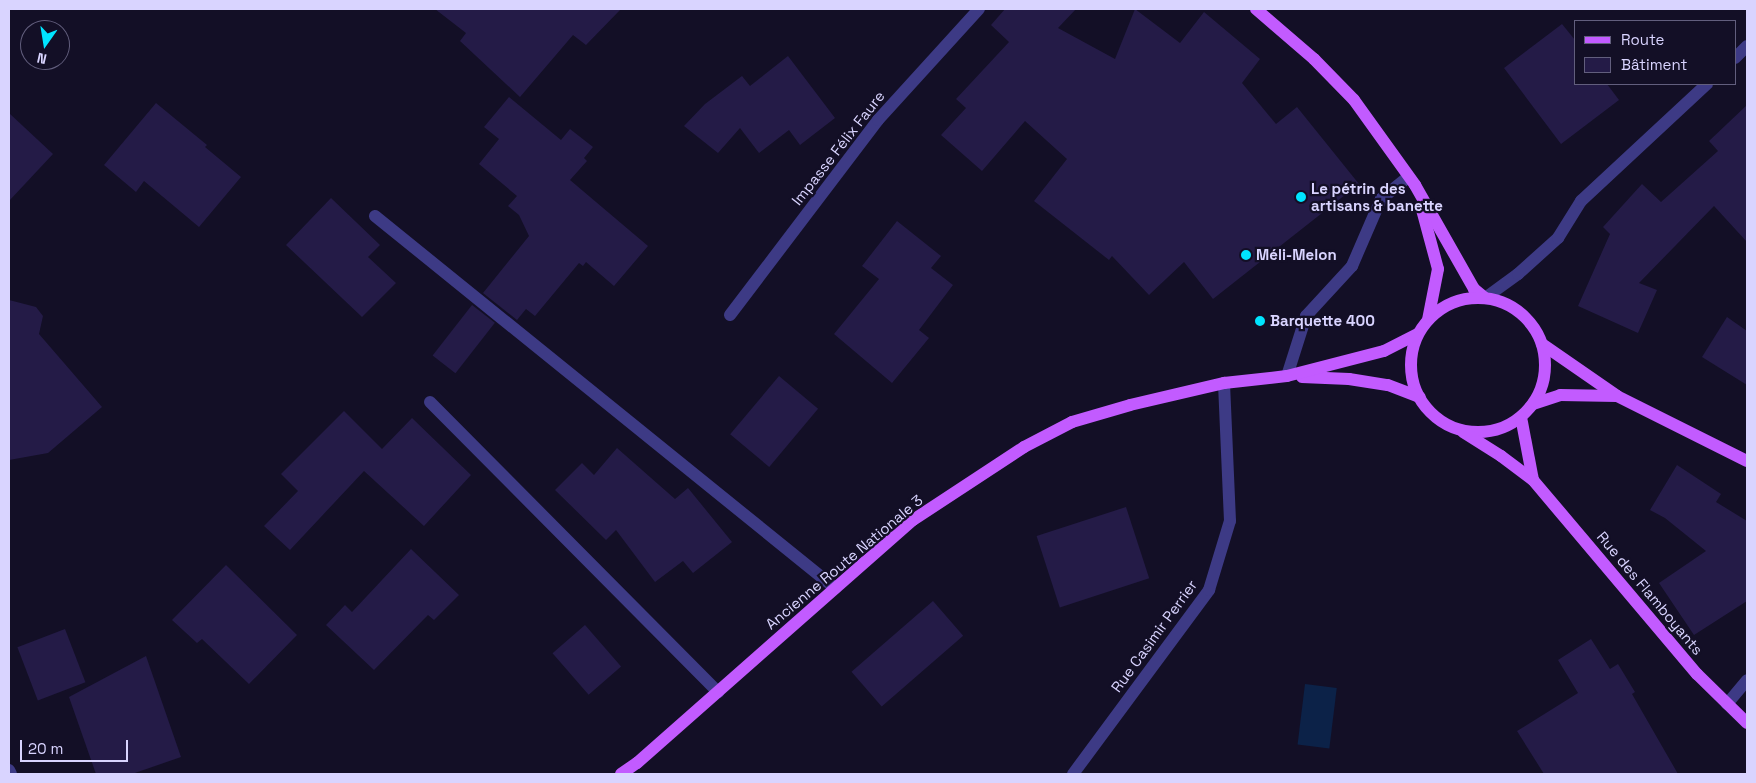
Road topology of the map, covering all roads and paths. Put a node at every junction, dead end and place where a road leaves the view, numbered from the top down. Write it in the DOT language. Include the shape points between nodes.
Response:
graph roads {
  1 [pos="979,9"];
  2 [pos="1256,9"];
  3 [pos="1747,46"];
  4 [pos="1736,57"];
  5 [pos="1706,85"];
  6 [pos="1412,181"];
  7 [pos="375,216"];
  8 [pos="1485,298"];
  9 [pos="730,315"];
  10 [pos="1428,320"];
  11 [pos="1418,334"];
  12 [pos="1542,344"];
  13 [pos="1287,376"];
  14 [pos="1224,383"];
  15 [pos="1617,396"];
  16 [pos="1420,397"];
  17 [pos="430,402"];
  18 [pos="1533,404"];
  19 [pos="1521,417"];
  20 [pos="1457,428"];
  21 [pos="1747,461"];
  22 [pos="1532,480"];
  23 [pos="835,588"];
  24 [pos="1747,680"];
  25 [pos="718,692"];
  26 [pos="1727,704"];
  27 [pos="1747,723"];
  28 [pos="9,770"];
  29 [pos="12,774"];
  30 [pos="622,774"];
  31 [pos="1073,774"];
  1 -- 9 [label="street, Impasse Félix Faure" via="878,120"];
  2 -- 6 [label="main road" via="1314,58 1354,100"];
  3 -- 4 [label="street"];
  5 -- 8 [label="street" via="1581,201 1558,238"];
  6 -- 8 [label="main road" via="1474,289"];
  6 -- 10 [label="main road" via="1438,269"];
  6 -- 13 [label="street" via="1381,200 1352,266 1306,316"];
  7 -- 23 [label="street"];
  8 -- 10 [label="main road" via="1463,299 1444,307"];
  8 -- 12 [label="main road" via="1504,302 1520,312 1533,326"];
  10 -- 11 [label="main road"];
  11 -- 13 [label="main road, Ancienne Route Nationale 3" via="1384,352"];
  11 -- 16 [label="main road" via="1411,366 1413,382"];
  12 -- 15 [label="main road"];
  12 -- 18 [label="main road" via="1546,359 1545,375"];
  13 -- 14 [label="main road, Ancienne Route Nationale 3"];
  13 -- 16 [label="main road, Ancienne Route Nationale 3" via="1388,385"];
  14 -- 23 [label="main road, Ancienne Route Nationale 3" via="1072,422 1024,447 913,520"];
  14 -- 31 [label="street, Rue Casimir Perrier" via="1230,521 1209,590"];
  15 -- 18 [label="main road" via="1560,395"];
  15 -- 21 [label="main road"];
  16 -- 20 [label="main road" via="1442,421"];
  17 -- 25 [label="street"];
  18 -- 19 [label="main road"];
  19 -- 20 [label="main road" via="1490,431"];
  19 -- 22 [label="main road"];
  20 -- 22 [label="main road, Rue des Flamboyants"];
  22 -- 26 [label="main road, Rue des Flamboyants" via="1697,674"];
  23 -- 25 [label="main road, Ancienne Route Nationale 3"];
  24 -- 26 [label="street"];
  25 -- 30 [label="main road, Ancienne Route Nationale 3"];
  26 -- 27 [label="main road, Rue des Flamboyants"];
  28 -- 29 [label="street"];
}
